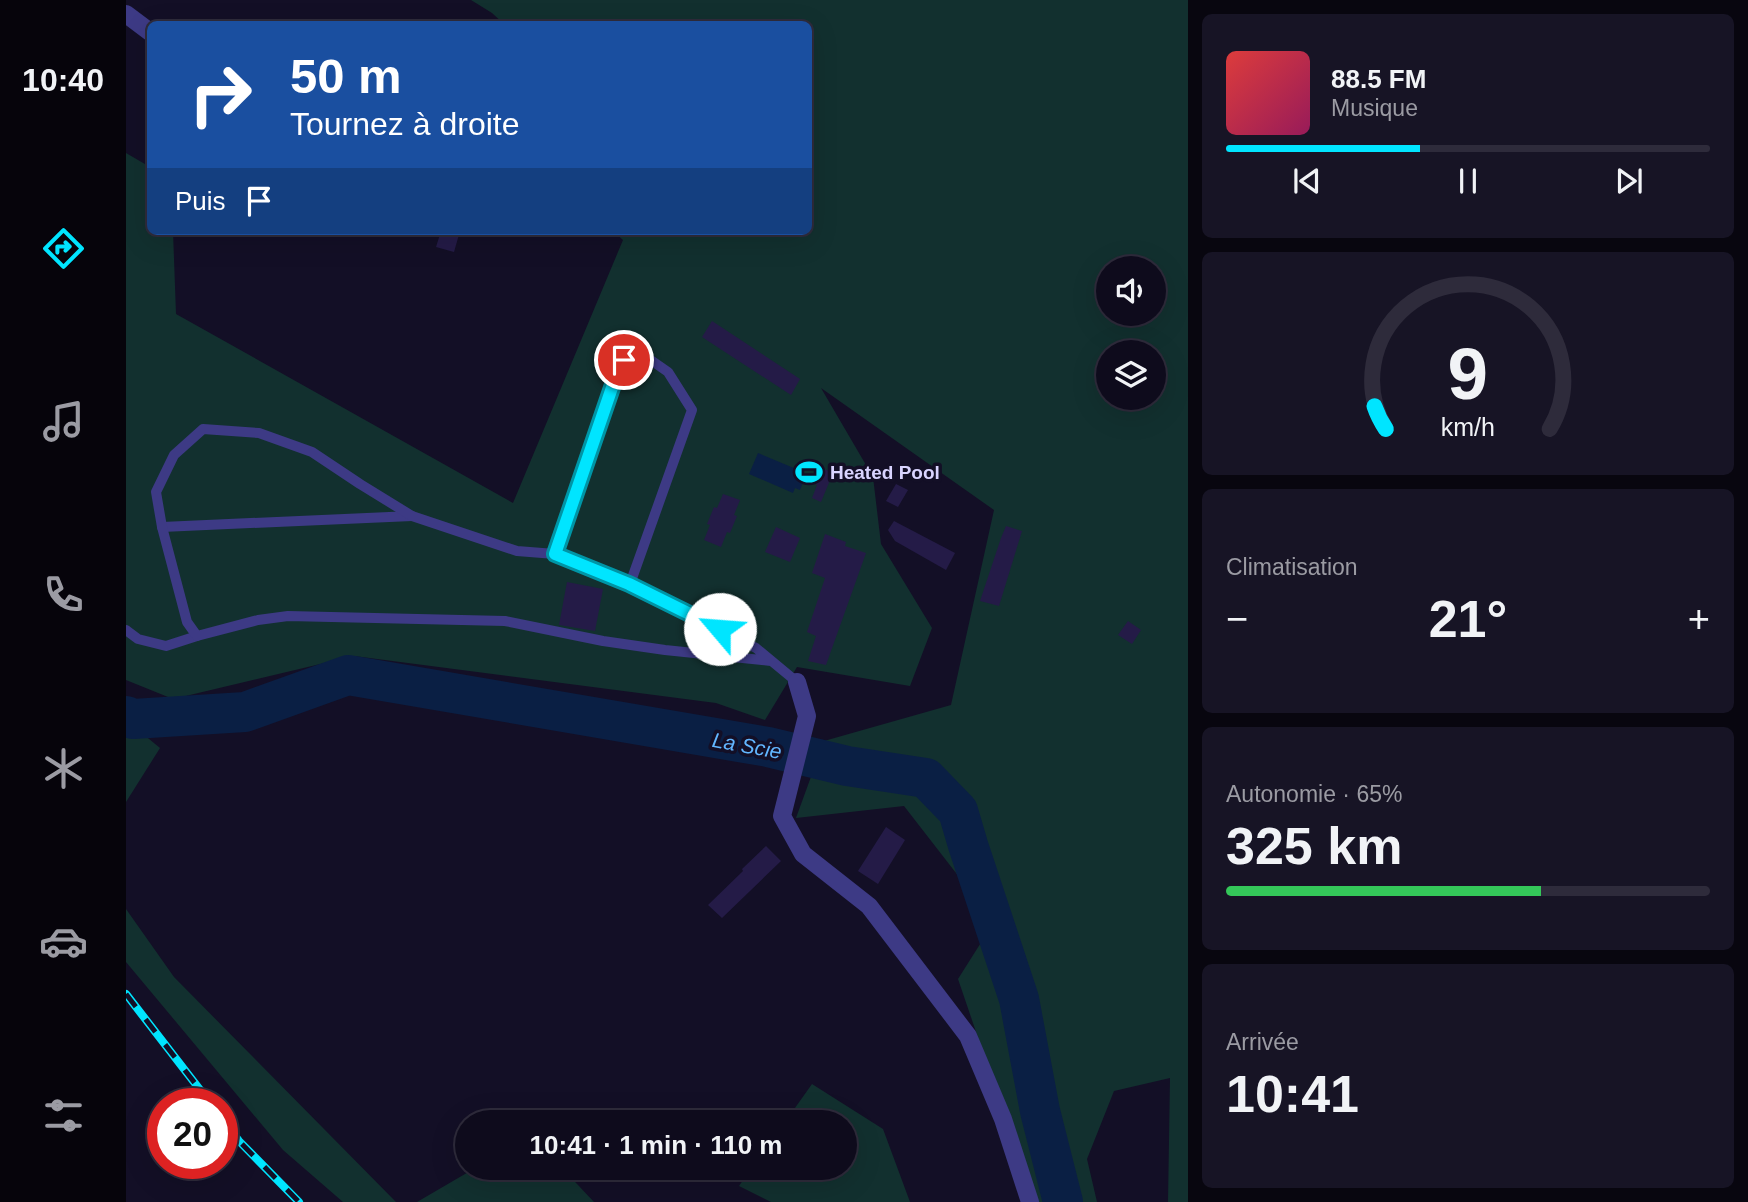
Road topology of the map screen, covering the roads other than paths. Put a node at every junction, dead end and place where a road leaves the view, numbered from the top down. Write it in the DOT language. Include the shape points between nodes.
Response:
graph roads {
  1 [pos="126,14"];
  2 [pos="147,30"];
  3 [pos="412,516"];
  4 [pos="162,527"];
  5 [pos="555,554"];
  6 [pos="629,584"];
  7 [pos="126,630"];
  8 [pos="197,636"];
  9 [pos="771,661"];
  10 [pos="797,682"];
  11 [pos="1030,1202"];
  1 -- 2 [label="street"];
  3 -- 4 [label="lane"];
  3 -- 4 [label="lane" via="312,452 259,433 203,429 174,454 156,492"];
  3 -- 5 [label="lane" via="517,551"];
  4 -- 8 [label="lane" via="187,622"];
  5 -- 6 [label="lane"];
  5 -- 6 [label="lane" via="617,373 632,347 668,372 692,410"];
  6 -- 9 [label="lane" via="756,648"];
  7 -- 8 [label="lane" via="138,639 166,646"];
  8 -- 9 [label="lane" via="288,616 505,621 603,641"];
  9 -- 10 [label="lane"];
  10 -- 11 [label="street" via="807,716 782,816 803,854 869,906 968,1036 1003,1119"];
}
